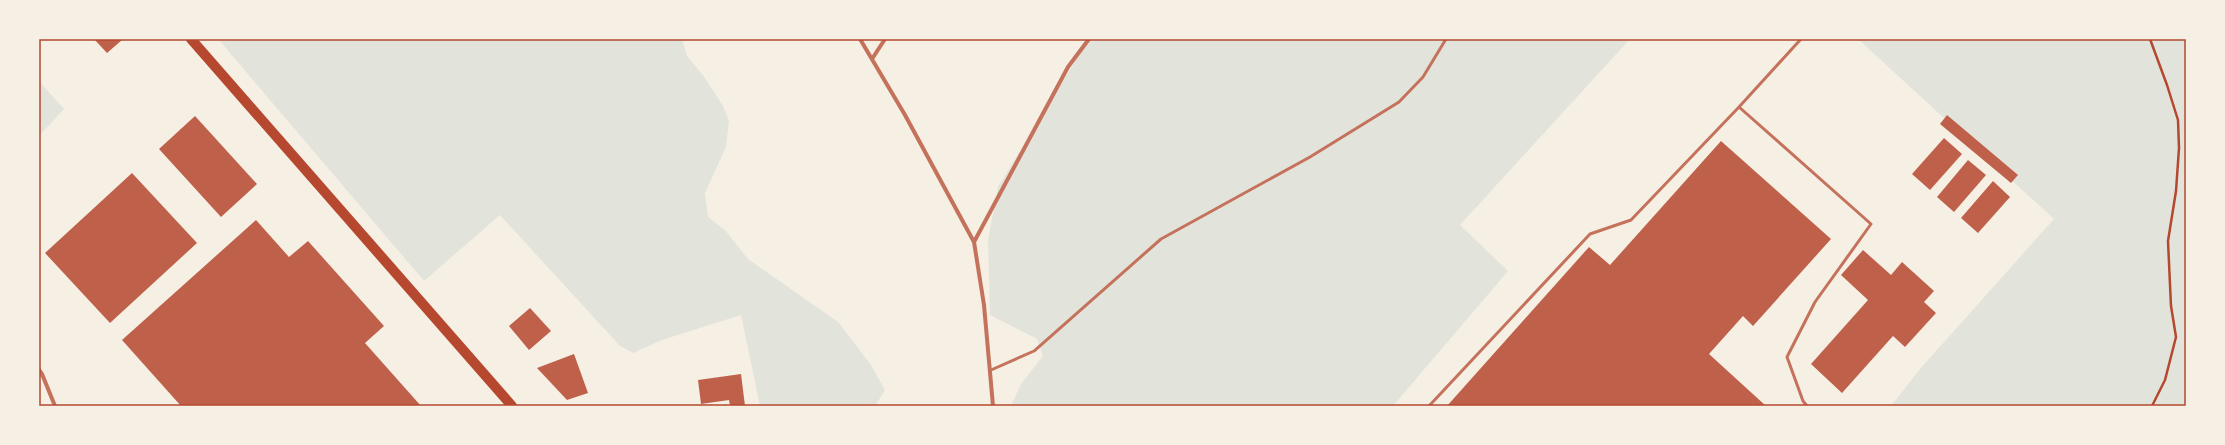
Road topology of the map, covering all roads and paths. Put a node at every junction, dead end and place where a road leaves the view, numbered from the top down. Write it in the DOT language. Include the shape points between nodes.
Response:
graph roads {
  1 [pos="192,39"];
  2 [pos="860,39"];
  3 [pos="885,39"];
  4 [pos="1089,39"];
  5 [pos="1446,39"];
  6 [pos="1801,39"];
  7 [pos="2150,39"];
  8 [pos="872,59"];
  9 [pos="1739,107"];
  10 [pos="974,242"];
  11 [pos="39,370"];
  12 [pos="991,370"];
  13 [pos="55,406"];
  14 [pos="512,406"];
  15 [pos="992,406"];
  16 [pos="1430,406"];
  17 [pos="1807,406"];
  18 [pos="2152,406"];
  1 -- 14 [label="main road"];
  2 -- 8 [label="street"];
  3 -- 8 [label="street"];
  4 -- 10 [label="street" via="1068,67"];
  5 -- 12 [label="lane" via="1423,77 1399,102 1310,157 1161,239 1034,351"];
  6 -- 9 [label="lane"];
  7 -- 18 [label="path" via="2178,120 2179,148 2176,191 2168,241 2171,306 2176,338 2165,380"];
  8 -- 10 [label="street"];
  9 -- 16 [label="lane" via="1631,220 1590,234"];
  9 -- 17 [label="lane" via="1871,224 1815,302 1787,357"];
  10 -- 12 [label="street"];
  11 -- 13 [label="street"];
  12 -- 15 [label="street"];
}
